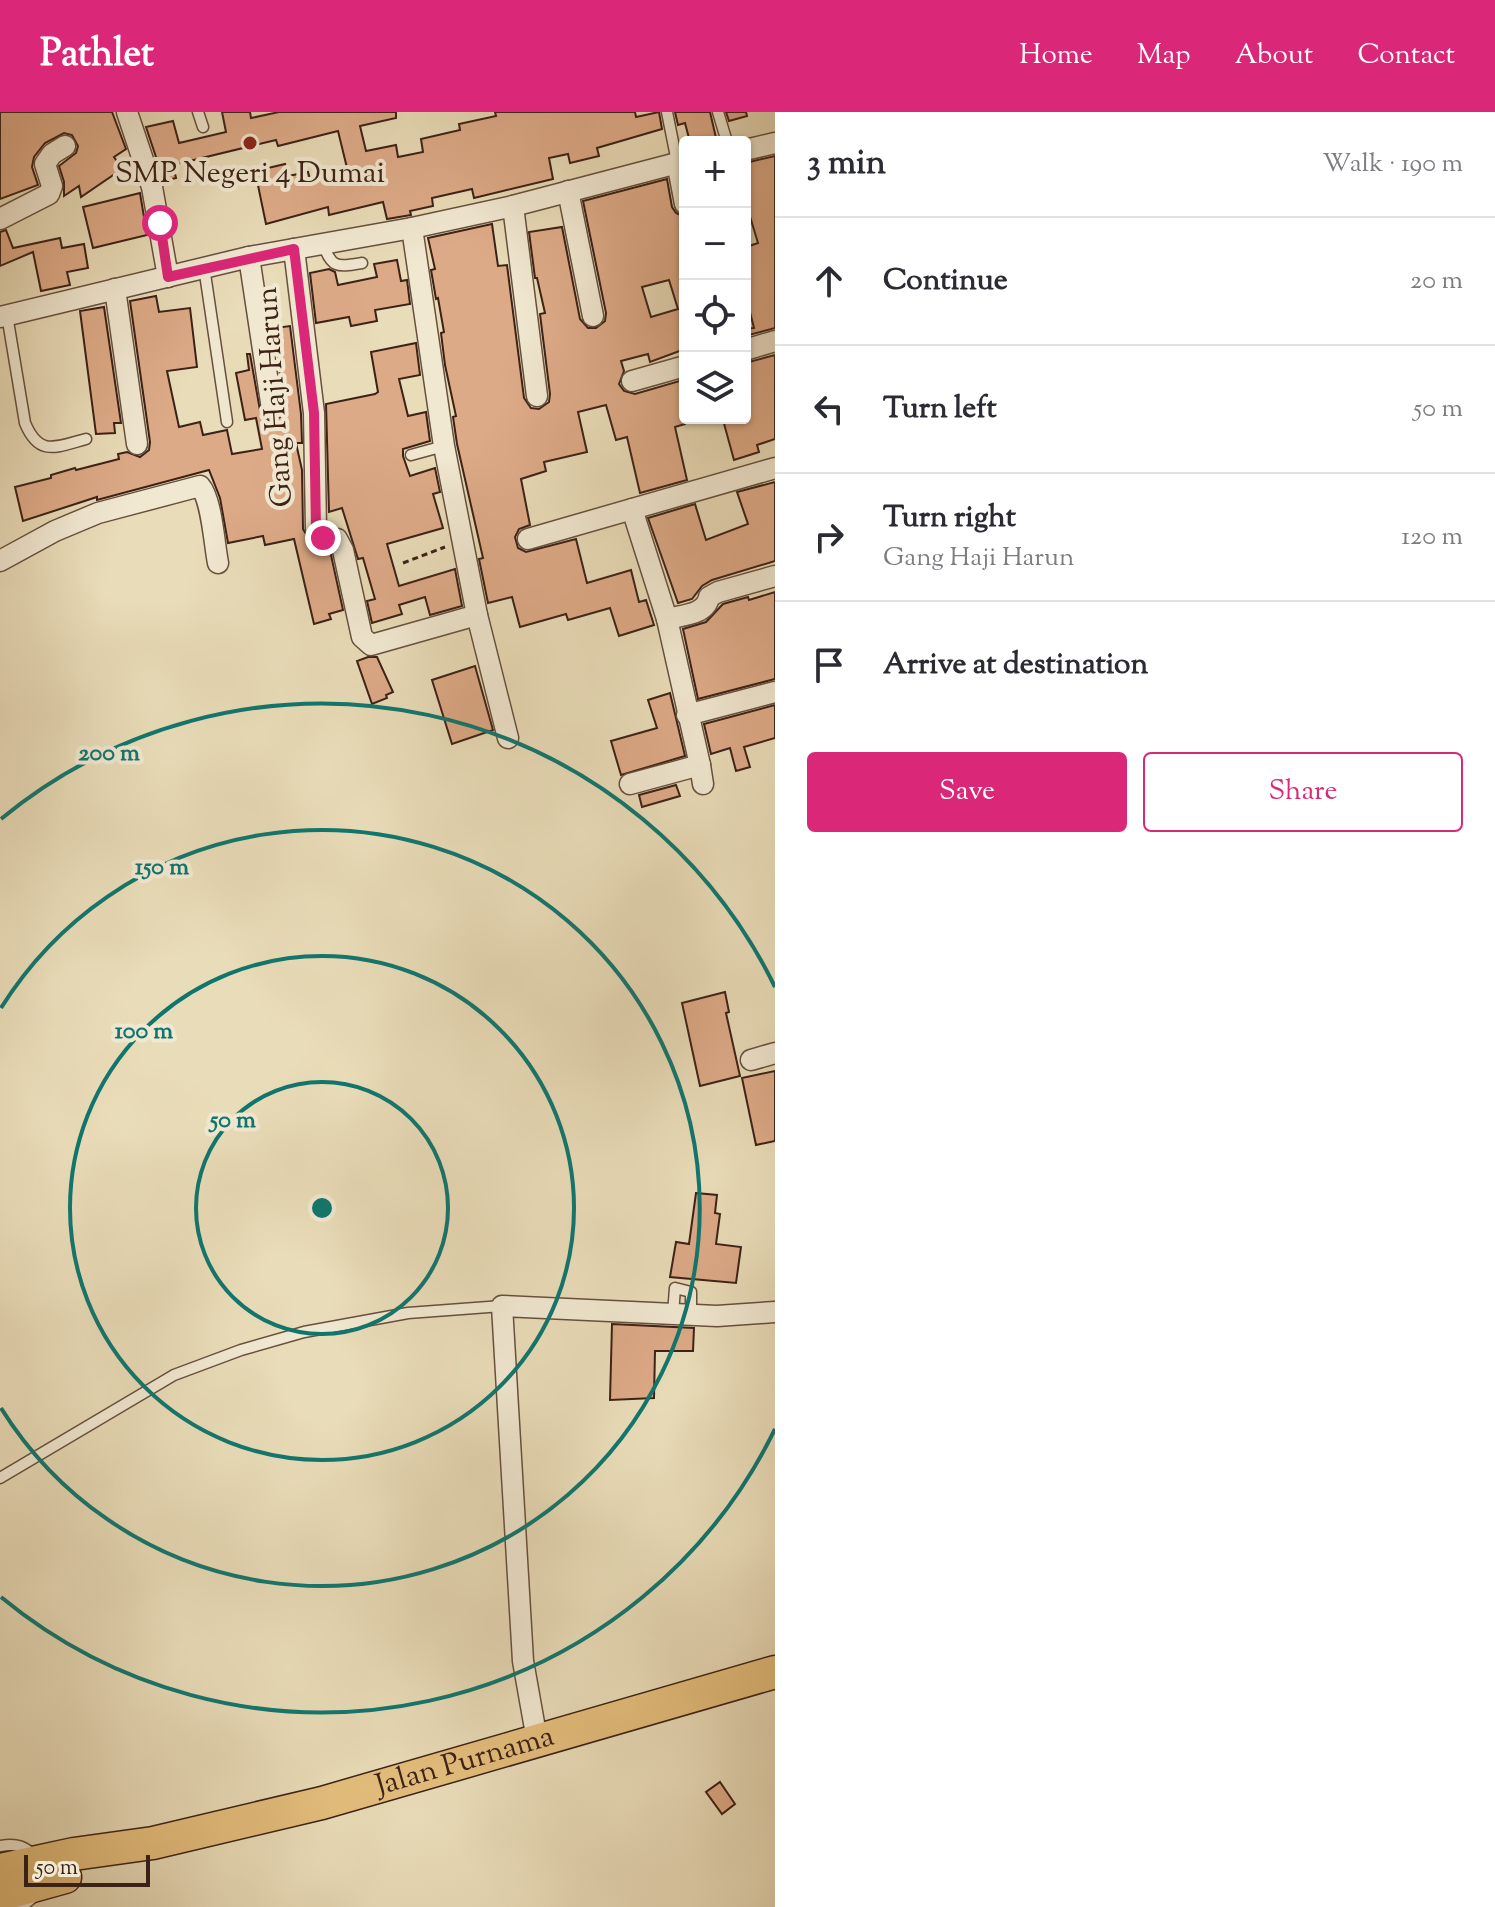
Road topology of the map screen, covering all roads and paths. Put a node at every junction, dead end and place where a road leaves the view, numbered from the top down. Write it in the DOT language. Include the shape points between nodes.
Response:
graph roads {
  1 [pos="127,112"];
  2 [pos="198,112"];
  3 [pos="667,112"];
  4 [pos="718,112"];
  5 [pos="203,127"];
  6 [pos="725,136"];
  7 [pos="775,143"];
  8 [pos="65,146"];
  9 [pos="751,149"];
  10 [pos="679,155"];
  11 [pos="679,163"];
  12 [pos="568,191"];
  13 [pos="513,206"];
  14 [pos="0,219"];
  15 [pos="412,228"];
  16 [pos="323,242"];
  17 [pos="294,249"];
  18 [pos="249,257"];
  19 [pos="362,263"];
  20 [pos="204,267"];
  21 [pos="168,277"];
  22 [pos="115,289"];
  23 [pos="4,316"];
  24 [pos="593,316"];
  25 [pos="775,341"];
  26 [pos="751,348"];
  27 [pos="679,368"];
  28 [pos="632,381"];
  29 [pos="537,396"];
  30 [pos="272,409"];
  31 [pos="227,422"];
  32 [pos="86,439"];
  33 [pos="137,444"];
  34 [pos="444,446"];
  35 [pos="411,455"];
  36 [pos="775,468"];
  37 [pos="632,509"];
  38 [pos="528,539"];
  39 [pos="463,540"];
  40 [pos="0,561"];
  41 [pos="218,563"];
  42 [pos="403,563"];
  43 [pos="775,576"];
  44 [pos="477,615"];
  45 [pos="667,619"];
  46 [pos="775,692"];
  47 [pos="687,715"];
  48 [pos="508,738"];
  49 [pos="630,784"];
  50 [pos="775,1053"];
  51 [pos="751,1060"];
  52 [pos="502,1306"];
  53 [pos="775,1312"];
  54 [pos="0,1478"];
  55 [pos="775,1672"];
  56 [pos="537,1740"];
  57 [pos="0,1846"];
  58 [pos="0,1870"];
  59 [pos="34,1884"];
  60 [pos="0,1895"];
  1 -- 21 [label="street" via="152,187"];
  2 -- 5 [label="lane"];
  3 -- 10 [label="lane"];
  4 -- 6 [label="lane"];
  7 -- 9 [label="street"];
  8 -- 14 [label="street" via="45,164 52,186 49,194"];
  11 -- 12 [label="street"];
  12 -- 13 [label="street"];
  12 -- 24 [label="street"];
  13 -- 15 [label="street"];
  13 -- 29 [label="street"];
  15 -- 16 [label="street"];
  15 -- 34 [label="street"];
  16 -- 17 [label="street"];
  16 -- 19 [label="lane" via="334,264"];
  17 -- 18 [label="street"];
  17 -- 44 [label="street, Gang Haji Harun" via="314,413 316,529 323,538 340,542 362,637 371,645"];
  18 -- 20 [label="street"];
  18 -- 30 [label="street"];
  20 -- 21 [label="street"];
  20 -- 31 [label="lane"];
  21 -- 22 [label="street"];
  22 -- 23 [label="street"];
  22 -- 33 [label="street"];
  23 -- 32 [label="lane" via="30,434 50,448"];
  25 -- 26 [label="street"];
  27 -- 28 [label="street"];
  34 -- 35 [label="lane"];
  34 -- 39 [label="street"];
  36 -- 37 [label="street"];
  37 -- 38 [label="street"];
  37 -- 45 [label="street"];
  39 -- 42 [label="path"];
  39 -- 44 [label="street"];
  40 -- 41 [label="street" via="98,513 200,486"];
  43 -- 45 [label="street" via="718,592 703,609"];
  44 -- 48 [label="street"];
  45 -- 47 [label="street"];
  46 -- 47 [label="street"];
  47 -- 49 [label="street" via="702,774"];
  50 -- 51 [label="street"];
  52 -- 53 [label="street" via="717,1316"];
  52 -- 54 [label="lane" via="408,1313 241,1350 174,1375"];
  52 -- 56 [label="street" via="523,1661"];
  55 -- 56 [label="main road, Jalan Purnama"];
  56 -- 59 [label="main road, Jalan Purnama" via="322,1803 153,1843"];
  57 -- 59 [label="lane" via="27,1847"];
  58 -- 59 [label="main road, Jalan Purnama"];
  59 -- 60 [label="main road, Jalan Purnama"];
}
